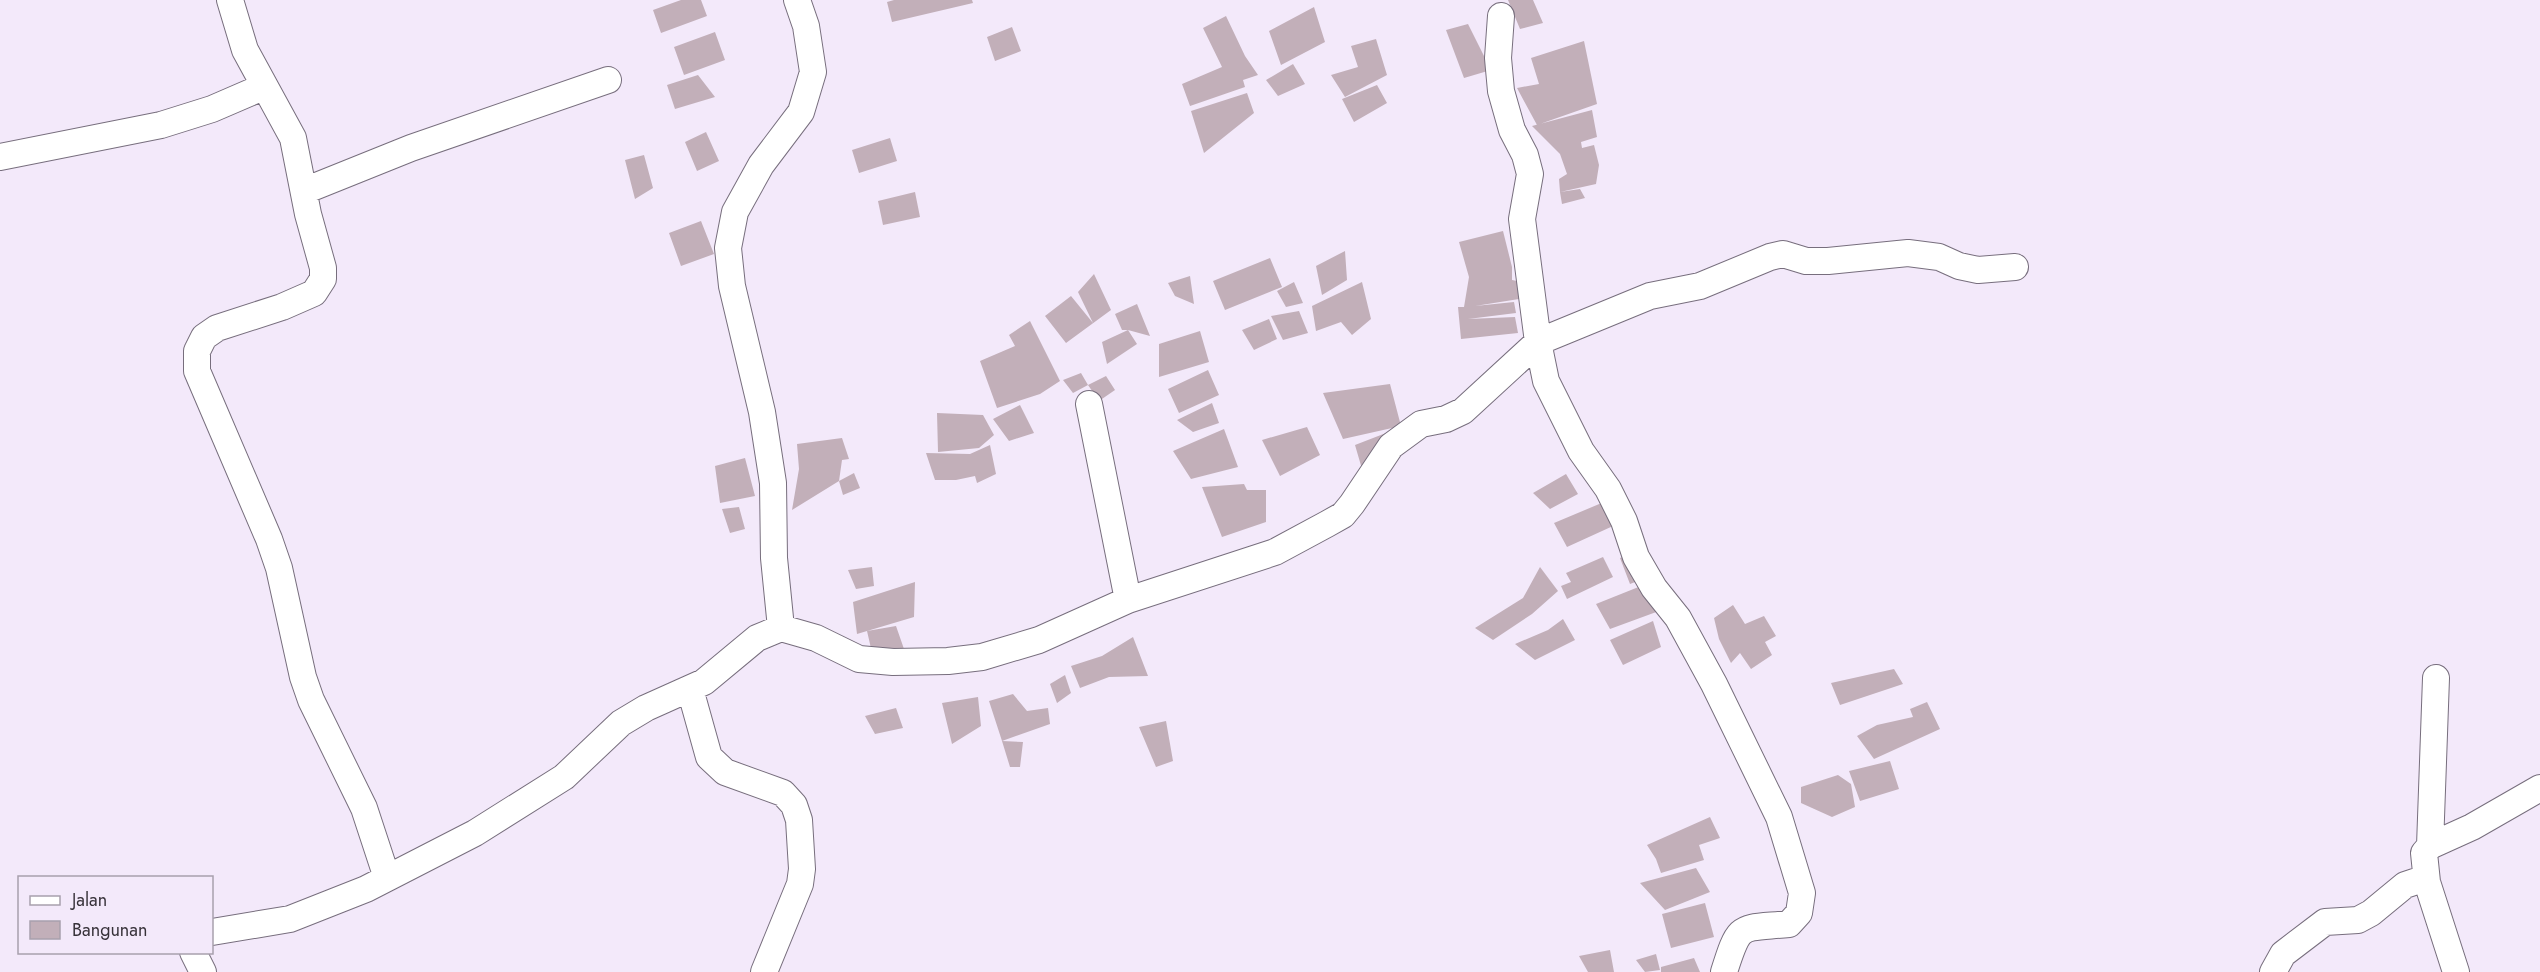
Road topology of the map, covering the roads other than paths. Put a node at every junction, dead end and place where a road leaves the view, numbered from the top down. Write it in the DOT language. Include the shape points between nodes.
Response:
graph roads {
  1 [pos="231,0"];
  2 [pos="797,0"];
  3 [pos="1501,16"];
  4 [pos="608,80"];
  5 [pos="264,87"];
  6 [pos="0,157"];
  7 [pos="304,191"];
  8 [pos="2015,267"];
  9 [pos="1538,342"];
  10 [pos="1089,404"];
  11 [pos="1128,600"];
  12 [pos="781,628"];
  13 [pos="2436,678"];
  14 [pos="690,689"];
  15 [pos="2540,788"];
  16 [pos="2430,846"];
  17 [pos="387,878"];
  18 [pos="2427,882"];
  19 [pos="213,932"];
  20 [pos="194,954"];
  21 [pos="203,972"];
  22 [pos="764,972"];
  23 [pos="1724,972"];
  24 [pos="2273,972"];
  25 [pos="2456,972"];
  1 -- 5 [label="street" via="245,50"];
  2 -- 12 [label="street" via="806,26 813,72 801,112 761,165 735,212 728,248 732,286 762,412 773,483 774,558"];
  3 -- 9 [label="street" via="1501,91 1530,174 1522,219"];
  4 -- 7 [label="street" via="411,148"];
  5 -- 6 [label="street" via="161,125"];
  5 -- 7 [label="street" via="293,138"];
  7 -- 17 [label="street" via="323,279 314,293 282,308 217,328 204,337 197,351 197,371 270,539 303,677 364,808"];
  8 -- 9 [label="street" via="1978,270 1939,257 1908,253 1828,261 1806,261 1783,254 1700,286 1650,296"];
  9 -- 11 [label="street" via="1463,411 1421,424 1401,436 1342,515 1275,552"];
  9 -- 23 [label="street" via="1546,381 1562,416 1608,489 1636,557 1678,618 1714,684 1774,807 1802,893 1799,914 1789,924 1744,929 1737,936"];
  10 -- 11 [label="street"];
  11 -- 12 [label="street" via="1039,640 982,657 948,661 859,659 816,638"];
  12 -- 14 [label="street" via="758,638 722,670"];
  13 -- 16 [label="street"];
  14 -- 17 [label="street" via="621,723 564,777 475,833"];
  14 -- 22 [label="street" via="709,757 725,772 783,793 794,805 799,820 800,884"];
  15 -- 16 [label="street"];
  16 -- 18 [label="street" via="2423,859"];
  17 -- 19 [label="street" via="290,919"];
  18 -- 24 [label="street" via="2405,885 2358,920 2325,922 2283,954"];
  18 -- 25 [label="street"];
  20 -- 21 [label="street"];
}
